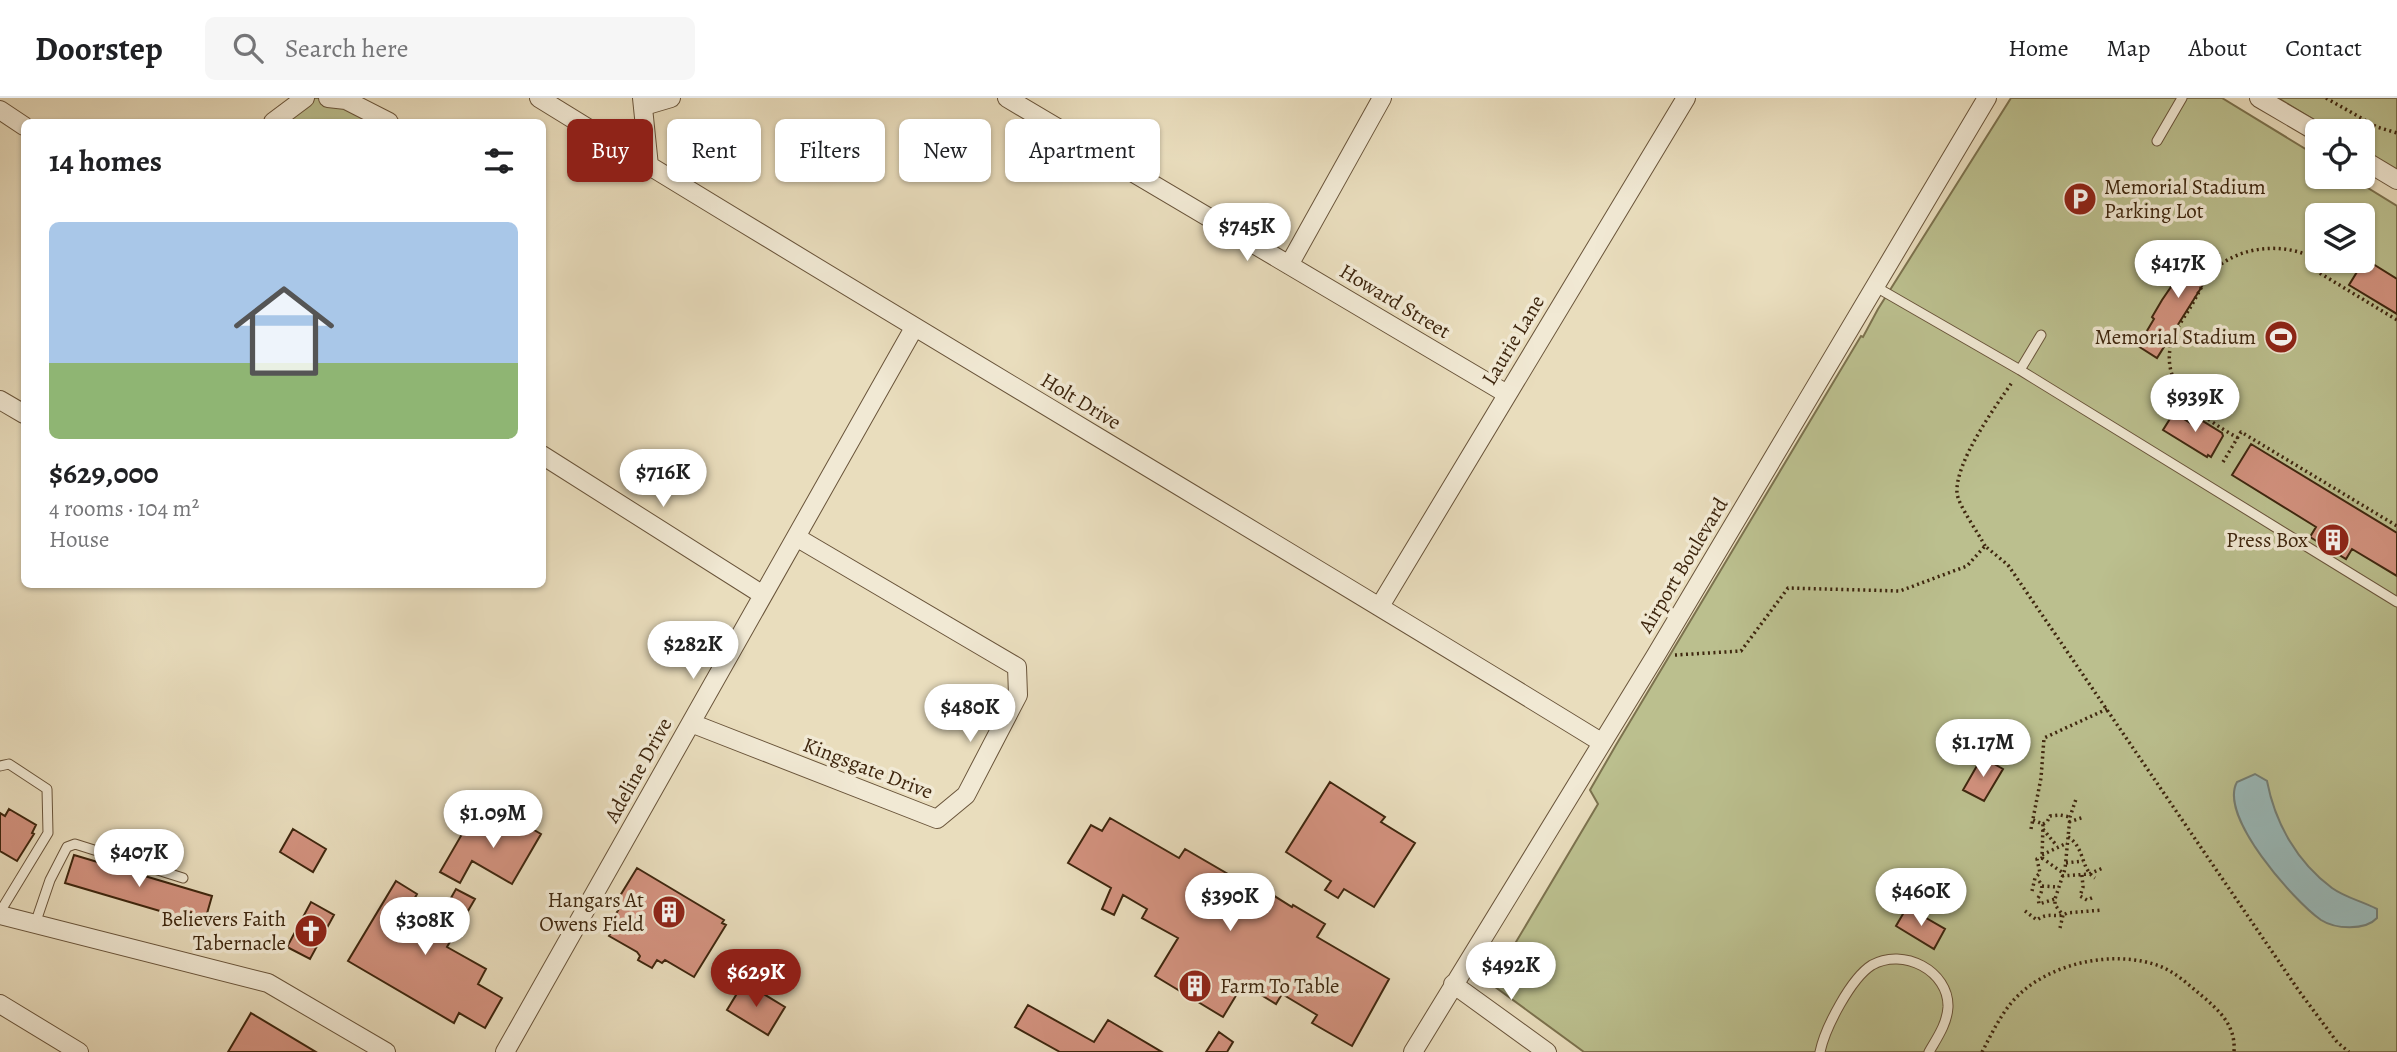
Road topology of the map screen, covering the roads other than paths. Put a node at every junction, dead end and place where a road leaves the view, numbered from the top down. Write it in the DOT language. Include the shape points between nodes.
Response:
graph roads {
  1 [pos="305,98"];
  2 [pos="328,98"];
  3 [pos="539,98"];
  4 [pos="671,98"];
  5 [pos="1007,98"];
  6 [pos="1382,98"];
  7 [pos="1686,98"];
  8 [pos="1987,98"];
  9 [pos="2182,98"];
  10 [pos="2259,98"];
  11 [pos="346,99"];
  12 [pos="643,102"];
  13 [pos="0,110"];
  14 [pos="277,119"];
  15 [pos="383,119"];
  16 [pos="573,119"];
  17 [pos="21,123"];
  18 [pos="2305,125"];
  19 [pos="2157,141"];
  20 [pos="2375,167"];
  21 [pos="653,168"];
  22 [pos="2397,180"];
  23 [pos="1289,265"];
  24 [pos="1876,286"];
  25 [pos="914,328"];
  26 [pos="2041,335"];
  27 [pos="2020,370"];
  28 [pos="1507,394"];
  29 [pos="0,400"];
  30 [pos="21,412"];
  31 [pos="546,458"];
  32 [pos="796,537"];
  33 [pos="763,595"];
  34 [pos="2397,602"];
  35 [pos="1380,606"];
  36 [pos="691,723"];
  37 [pos="1601,742"];
  38 [pos="0,766"];
  39 [pos="183,878"];
  40 [pos="0,913"];
  41 [pos="35,924"];
  42 [pos="1453,984"];
  43 [pos="0,1004"];
  44 [pos="79,1052"];
  45 [pos="386,1052"];
  46 [pos="505,1052"];
  47 [pos="1413,1052"];
  48 [pos="1547,1052"];
  49 [pos="1820,1052"];
  50 [pos="1929,1052"];
  1 -- 14 [label="street"];
  2 -- 11 [label="street"];
  3 -- 16 [label="street, Holt Drive"];
  4 -- 12 [label="street"];
  5 -- 23 [label="street, Howard Street"];
  6 -- 23 [label="street"];
  7 -- 28 [label="street, Laurie Lane"];
  8 -- 24 [label="street, Airport Boulevard"];
  9 -- 19 [label="lane"];
  10 -- 18 [label="street"];
  11 -- 15 [label="street"];
  13 -- 17 [label="street"];
  20 -- 22 [label="street"];
  21 -- 25 [label="street, Holt Drive"];
  23 -- 28 [label="street, Howard Street"];
  24 -- 27 [label="lane"];
  24 -- 37 [label="street, Airport Boulevard"];
  25 -- 32 [label="street, Adeline Drive"];
  25 -- 35 [label="street, Holt Drive"];
  26 -- 27 [label="lane"];
  27 -- 34 [label="lane"];
  28 -- 35 [label="street, Laurie Lane"];
  29 -- 30 [label="street"];
  31 -- 33 [label="street"];
  32 -- 33 [label="street, Adeline Drive"];
  32 -- 36 [label="street, Kingsgate Drive" via="1017,667 1018,695 966,795 937,820"];
  33 -- 36 [label="street, Adeline Drive"];
  35 -- 37 [label="street, Holt Drive"];
  36 -- 46 [label="street, Adeline Drive"];
  37 -- 42 [label="street, Airport Boulevard"];
  38 -- 40 [label="lane" via="9,764 47,789 48,833"];
  39 -- 41 [label="lane" via="75,844 67,847 50,880"];
  40 -- 41 [label="street"];
  41 -- 45 [label="street" via="268,983"];
  42 -- 47 [label="street, Airport Boulevard"];
  42 -- 48 [label="street"];
  43 -- 44 [label="street"];
  49 -- 50 [label="lane" via="1823,1036 1856,981 1873,965 1889,959 1923,966 1940,980 1948,1005 1942,1030"];
}
